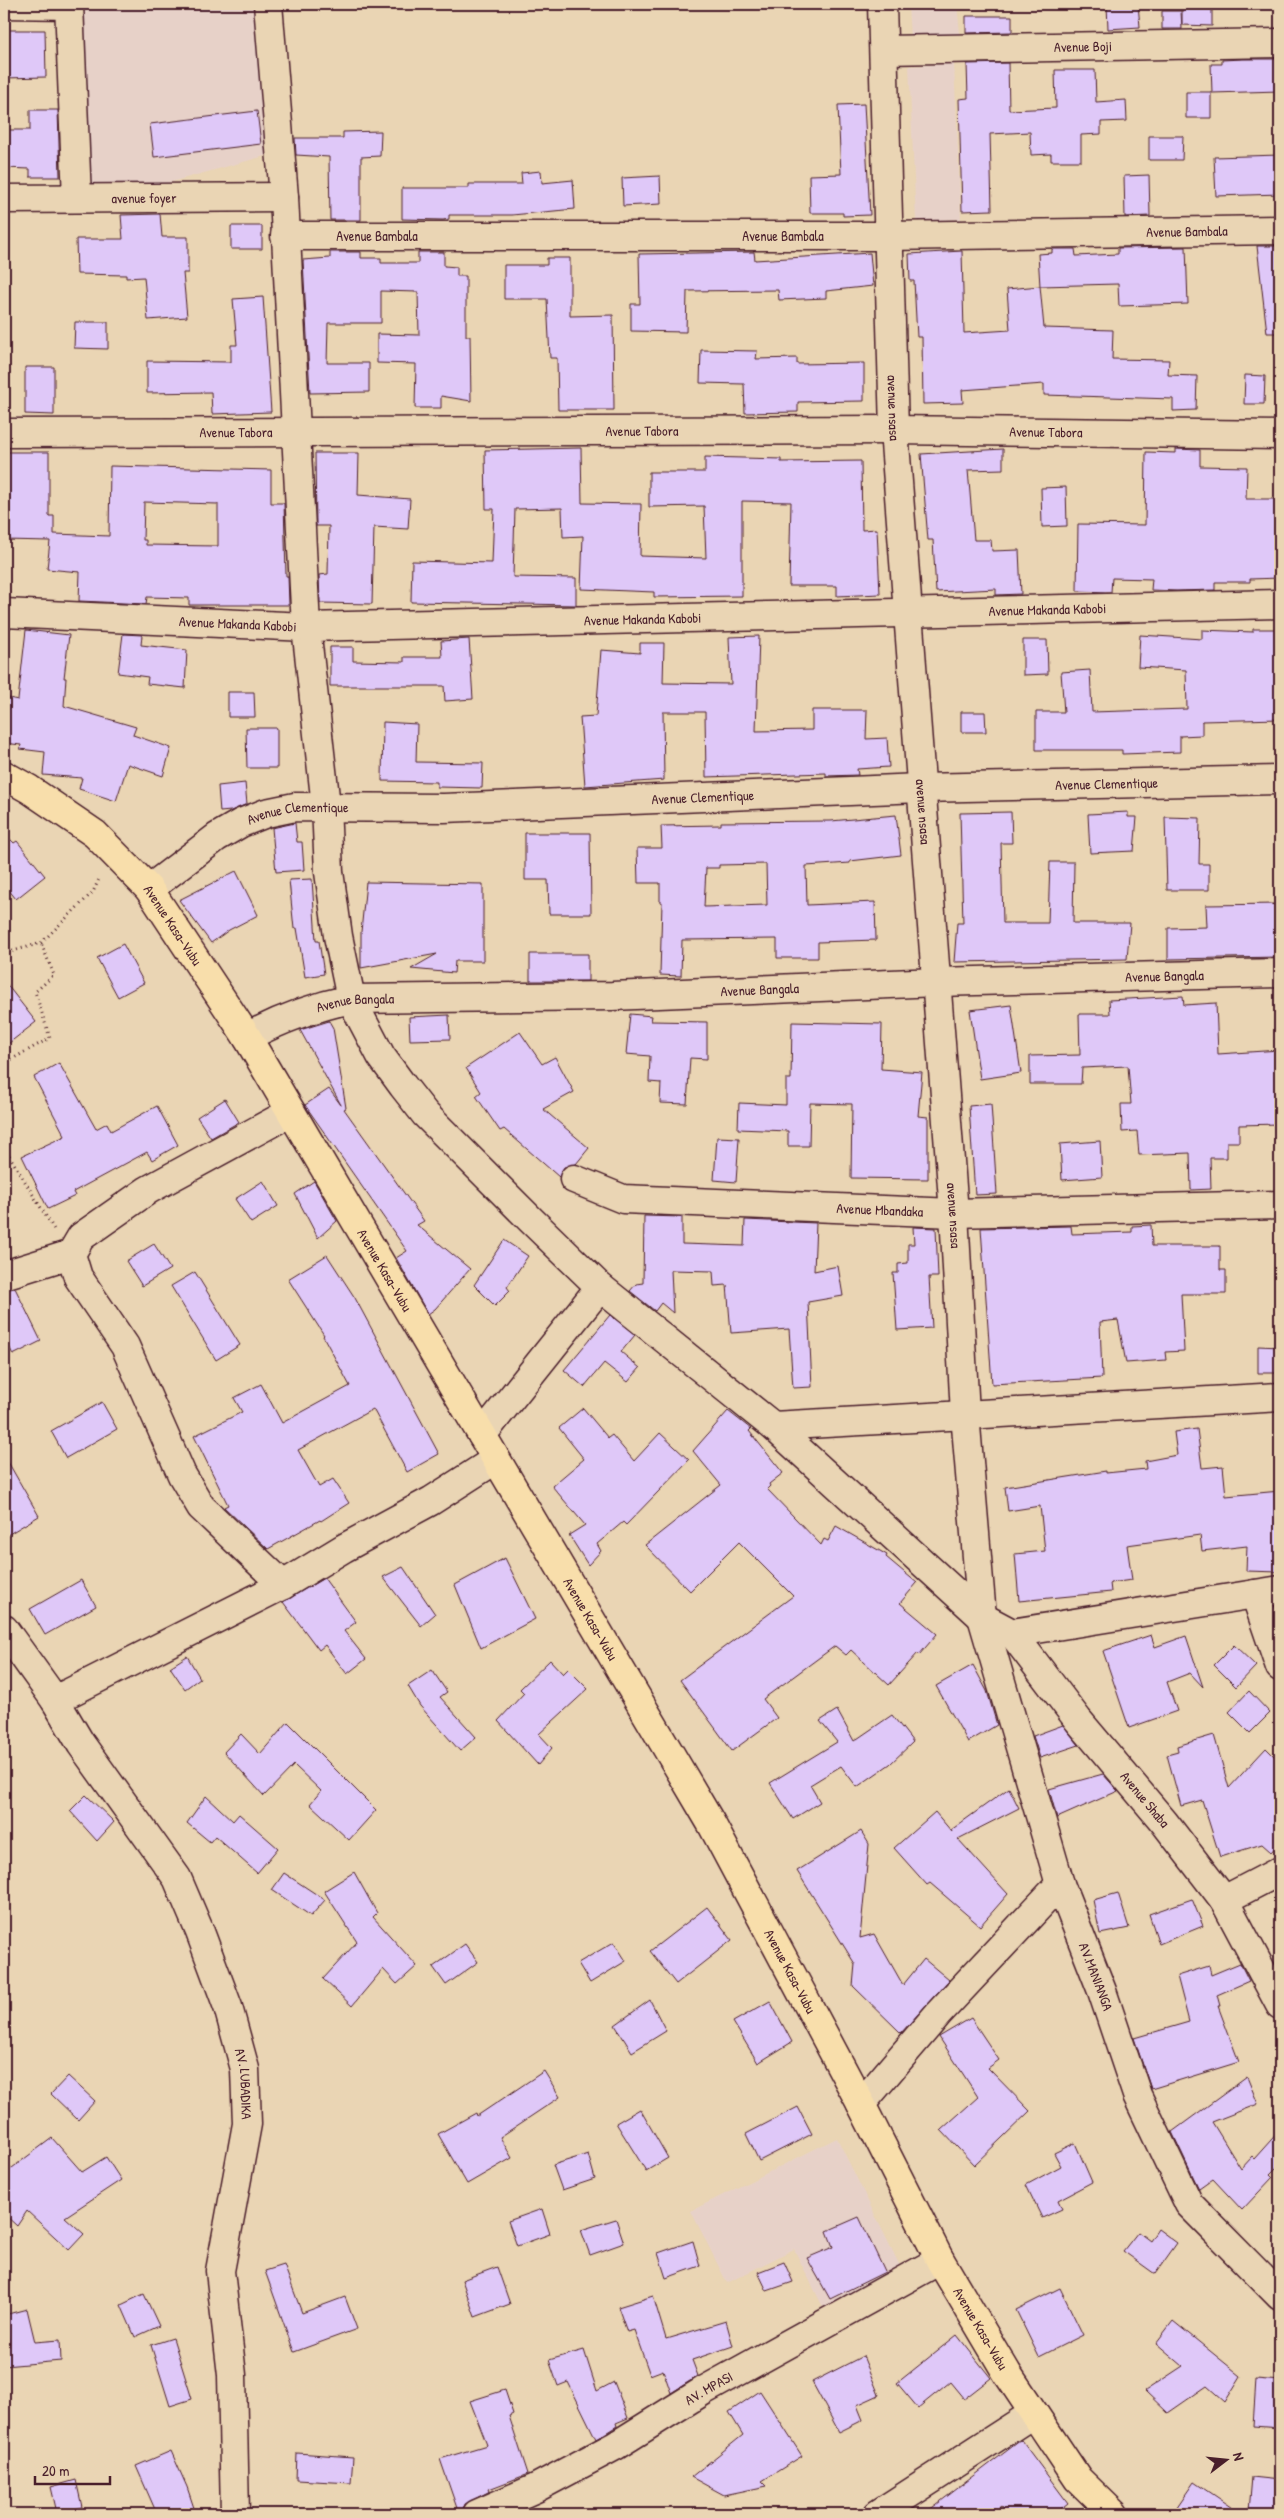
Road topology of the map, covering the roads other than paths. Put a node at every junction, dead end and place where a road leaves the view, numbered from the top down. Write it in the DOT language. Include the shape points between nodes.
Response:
graph roads {
  1 [pos="4,4"];
  2 [pos="69,4"];
  3 [pos="268,4"];
  4 [pos="882,4"];
  5 [pos="1280,43"];
  6 [pos="885,50"];
  7 [pos="284,197"];
  8 [pos="77,198"];
  9 [pos="4,199"];
  10 [pos="1280,230"];
  11 [pos="285,236"];
  12 [pos="887,236"];
  13 [pos="894,430"];
  14 [pos="4,433"];
  15 [pos="295,433"];
  16 [pos="1280,435"];
  17 [pos="1280,604"];
  18 [pos="908,612"];
  19 [pos="4,613"];
  20 [pos="306,627"];
  21 [pos="4,775"];
  22 [pos="1280,780"];
  23 [pos="920,788"];
  24 [pos="326,806"];
  25 [pos="149,889"];
  26 [pos="1280,973"];
  27 [pos="937,982"];
  28 [pos="351,999"];
  29 [pos="247,1037"];
  30 [pos="291,1112"];
  31 [pos="574,1179"];
  32 [pos="1280,1205"];
  33 [pos="954,1213"];
  34 [pos="71,1254"];
  35 [pos="4,1275"];
  36 [pos="600,1287"];
  37 [pos="1280,1397"];
  38 [pos="965,1414"];
  39 [pos="773,1426"];
  40 [pos="482,1435"];
  41 [pos="495,1460"];
  42 [pos="283,1585"];
  43 [pos="1268,1592"];
  44 [pos="982,1617"];
  45 [pos="4,1629"];
  46 [pos="1012,1633"];
  47 [pos="1280,1667"];
  48 [pos="55,1700"];
  49 [pos="1280,1871"];
  50 [pos="1060,1884"];
  51 [pos="1224,1900"];
  52 [pos="1280,2005"];
  53 [pos="861,2104"];
  54 [pos="940,2260"];
  55 [pos="1280,2296"];
  56 [pos="1034,2413"];
  57 [pos="235,2514"];
  58 [pos="476,2514"];
  59 [pos="878,2514"];
  60 [pos="1114,2514"];
  1 -- 2 [label="street"];
  2 -- 8 [label="street"];
  3 -- 7 [label="street, Avenue Shaba"];
  4 -- 6 [label="street, avenue nsasa"];
  5 -- 6 [label="street, Avenue Boji"];
  6 -- 12 [label="street, avenue nsasa"];
  7 -- 8 [label="street, avenue foyer"];
  7 -- 11 [label="street, Avenue Shaba"];
  8 -- 9 [label="street, avenue foyer"];
  10 -- 12 [label="street, Avenue Bambala"];
  11 -- 12 [label="street, Avenue Bambala"];
  11 -- 15 [label="street, Avenue Shaba"];
  12 -- 13 [label="street, avenue nsasa"];
  13 -- 15 [label="street, Avenue Tabora"];
  13 -- 16 [label="street, Avenue Tabora"];
  13 -- 18 [label="street, avenue nsasa"];
  14 -- 15 [label="street, Avenue Tabora"];
  15 -- 20 [label="street, Avenue Shaba"];
  17 -- 18 [label="street, Avenue Makanda Kabobi"];
  18 -- 20 [label="street, Avenue Makanda Kabobi"];
  18 -- 23 [label="street, avenue nsasa"];
  19 -- 20 [label="street, Avenue Makanda Kabobi"];
  20 -- 24 [label="street, Avenue Shaba"];
  21 -- 25 [label="highway, Avenue Kasa-Vubu" via="29,788 95,834"];
  22 -- 23 [label="street, Avenue Clementique"];
  23 -- 24 [label="street, Avenue Clementique" via="444,808"];
  23 -- 27 [label="street, avenue nsasa"];
  24 -- 25 [label="street, Avenue Clementique" via="296,807 266,813 241,823 217,837"];
  24 -- 28 [label="street, Avenue Shaba" via="329,872"];
  25 -- 29 [label="highway, Avenue Kasa-Vubu"];
  26 -- 27 [label="street, Avenue Bangala"];
  27 -- 28 [label="street, Avenue Bangala" via="612,996"];
  27 -- 33 [label="street, avenue nsasa"];
  28 -- 29 [label="street, Avenue Bangala" via="291,1015"];
  28 -- 36 [label="street, Avenue Shaba" via="382,1056 425,1114"];
  29 -- 30 [label="highway, Avenue Kasa-Vubu"];
  30 -- 34 [label="street" via="148,1190 81,1237"];
  30 -- 40 [label="highway, Avenue Kasa-Vubu"];
  31 -- 33 [label="street, Avenue Mbandaka" via="623,1199"];
  32 -- 33 [label="street, Avenue Mbandaka"];
  33 -- 38 [label="street, avenue nsasa"];
  34 -- 35 [label="street"];
  34 -- 42 [label="street" via="78,1278 125,1346 182,1475 201,1507"];
  36 -- 39 [label="street, Avenue Shaba"];
  36 -- 40 [label="street"];
  37 -- 38 [label="street"];
  38 -- 39 [label="street"];
  38 -- 44 [label="street, avenue nsasa"];
  39 -- 44 [label="street, Avenue Shaba"];
  40 -- 41 [label="highway, Avenue Kasa-Vubu"];
  41 -- 42 [label="street" via="431,1501"];
  41 -- 53 [label="highway, Avenue Kasa-Vubu" via="711,1823"];
  42 -- 48 [label="street"];
  43 -- 46 [label="street"];
  43 -- 47 [label="street"];
  44 -- 46 [label="street, Avenue Shaba"];
  44 -- 50 [label="street, AV.MANIANGA"];
  45 -- 48 [label="street, AV. LUBADIKA"];
  46 -- 51 [label="street, Avenue Shaba"];
  48 -- 57 [label="street, AV. LUBADIKA" via="81,1744 177,1878 228,2007 245,2070 247,2124 220,2271 232,2375"];
  49 -- 51 [label="street"];
  50 -- 53 [label="street" via="938,2014"];
  50 -- 55 [label="street, AV.MANIANGA" via="1102,1990 1137,2096 1189,2204"];
  51 -- 52 [label="street, Avenue Shaba"];
  53 -- 54 [label="highway, Avenue Kasa-Vubu"];
  54 -- 56 [label="highway, Avenue Kasa-Vubu"];
  54 -- 58 [label="street, AV. MPASI" via="703,2391 615,2446 536,2488"];
  56 -- 59 [label="street"];
  56 -- 60 [label="highway, Avenue Kasa-Vubu" via="1078,2480"];
}
